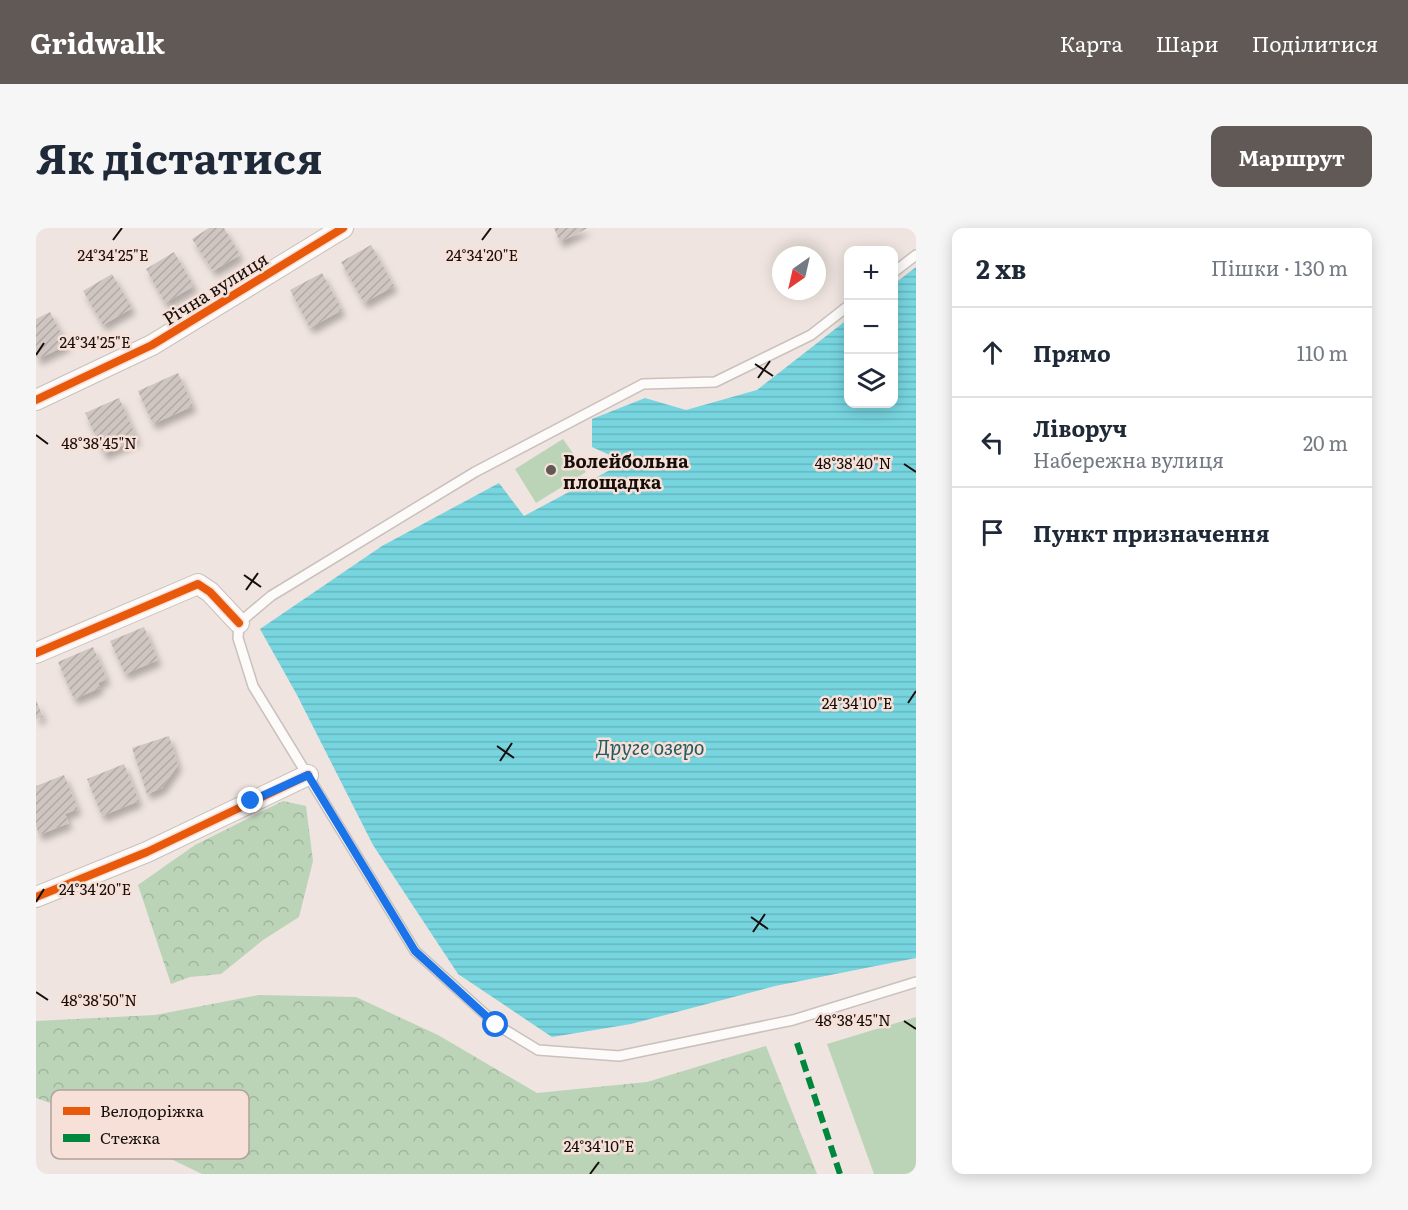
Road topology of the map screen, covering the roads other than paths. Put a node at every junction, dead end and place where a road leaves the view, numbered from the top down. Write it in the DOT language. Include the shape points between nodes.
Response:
graph roads {
  1 [pos="343,228"];
  2 [pos="916,255"];
  3 [pos="898,269"];
  4 [pos="844,310"];
  5 [pos="36,400"];
  6 [pos="239,623"];
  7 [pos="36,653"];
  8 [pos="308,775"];
  9 [pos="36,897"];
  10 [pos="916,982"];
  1 -- 5 [label="street, Річна вулиця" via="152,345"];
  2 -- 3 [label="lane"];
  4 -- 6 [label="lane" via="811,334 715,382 643,384 475,472 271,596"];
  6 -- 7 [label="street" via="198,584"];
  6 -- 8 [label="lane" via="238,638 253,686"];
  8 -- 9 [label="street" via="147,852"];
  8 -- 10 [label="lane" via="415,951 496,1025 538,1050 619,1056 793,1020"];
}
